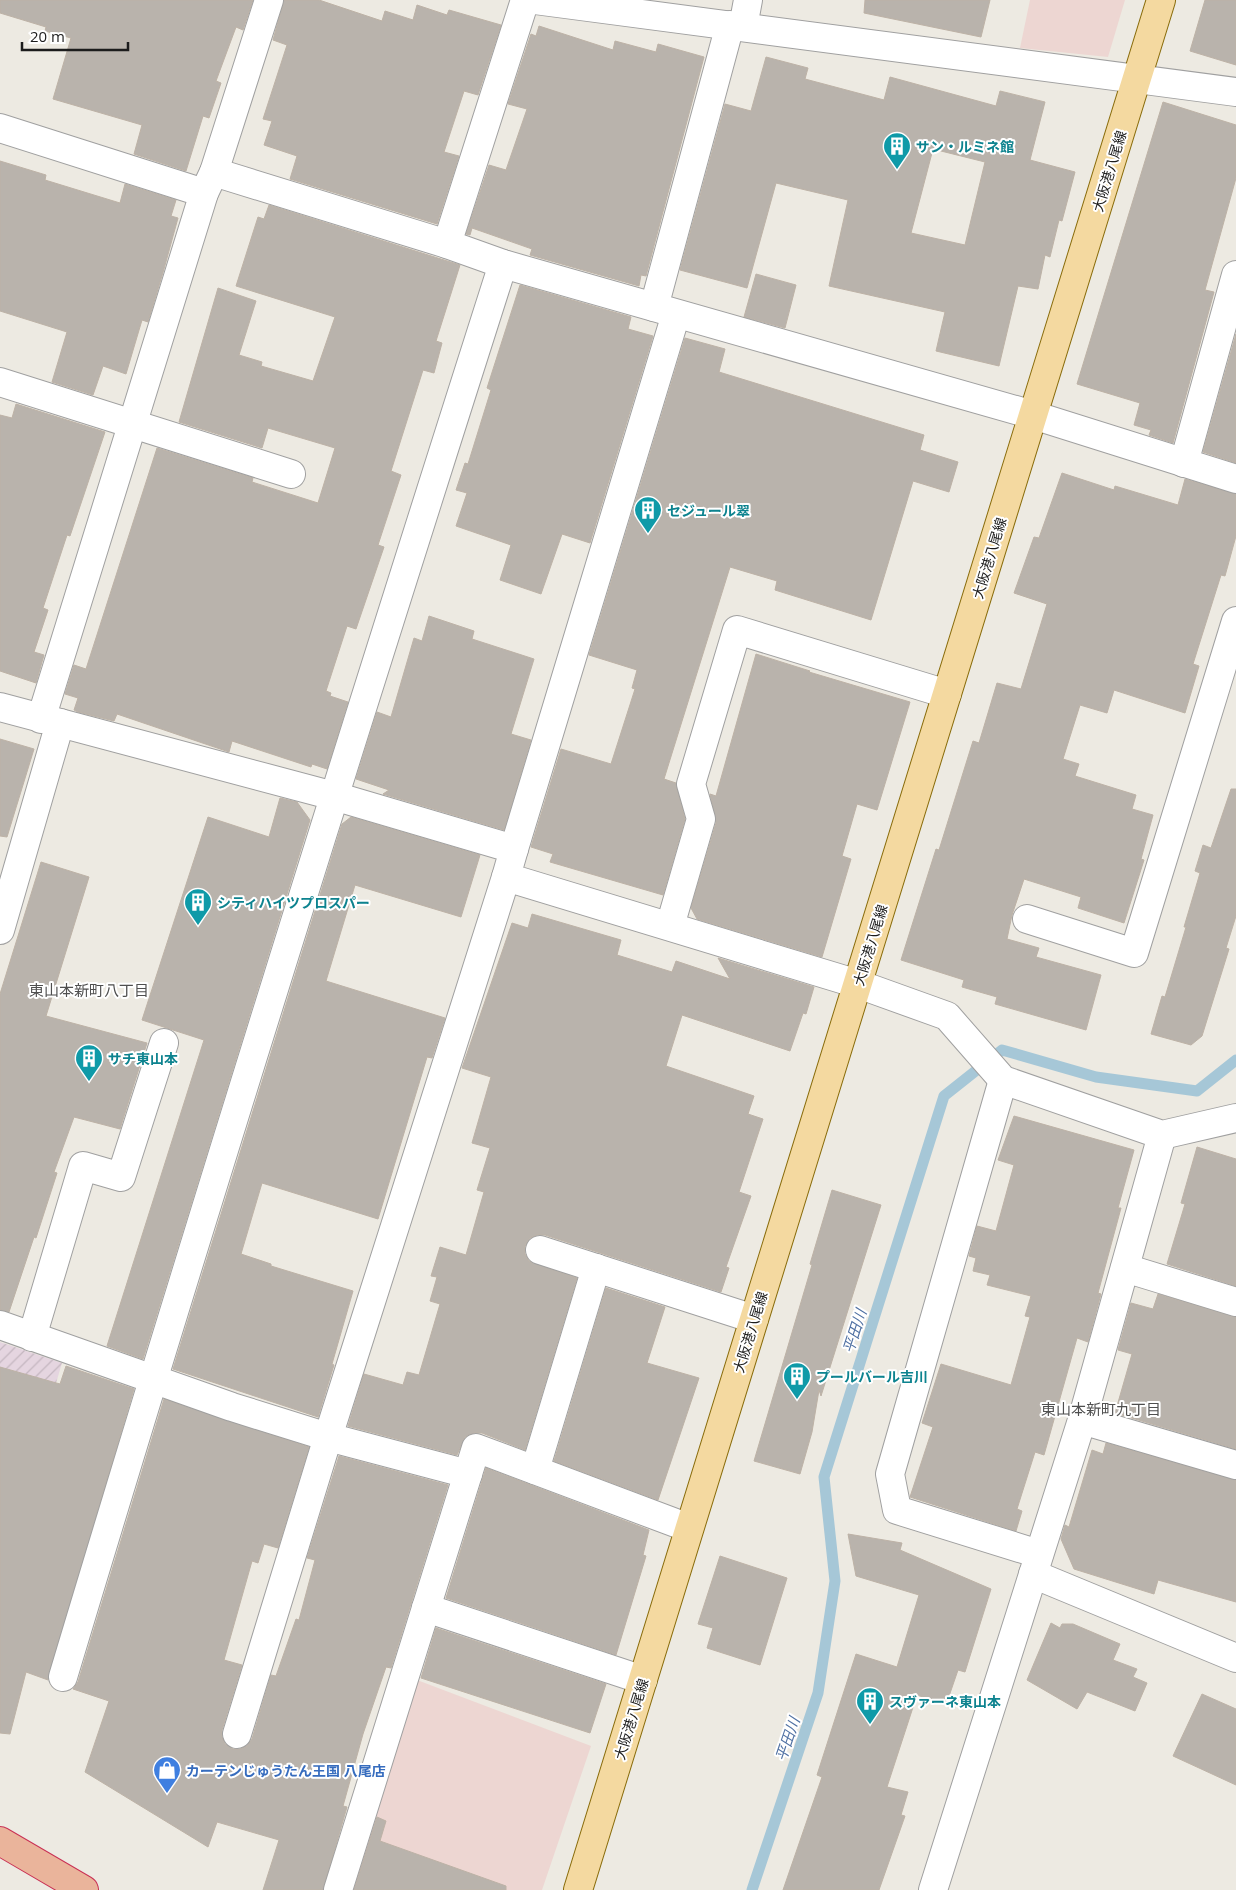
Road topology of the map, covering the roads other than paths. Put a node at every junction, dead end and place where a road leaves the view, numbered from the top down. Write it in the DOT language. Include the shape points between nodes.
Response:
graph roads {
  1 [pos="269,0"];
  2 [pos="525,0"];
  3 [pos="535,0"];
  4 [pos="748,0"];
  5 [pos="1162,0"];
  6 [pos="736,26"];
  7 [pos="1137,79"];
  8 [pos="1236,92"];
  9 [pos="0,128"];
  10 [pos="209,182"];
  11 [pos="447,244"];
  12 [pos="503,264"];
  13 [pos="1236,275"];
  14 [pos="665,310"];
  15 [pos="0,382"];
  16 [pos="1033,415"];
  17 [pos="133,423"];
  18 [pos="1184,463"];
  19 [pos="291,474"];
  20 [pos="1236,479"];
  21 [pos="1236,621"];
  22 [pos="947,694"];
  23 [pos="0,708"];
  24 [pos="51,721"];
  25 [pos="334,796"];
  26 [pos="514,849"];
  27 [pos="506,877"];
  28 [pos="1027,919"];
  29 [pos="670,926"];
  30 [pos="0,930"];
  31 [pos="858,984"];
  32 [pos="164,1043"];
  33 [pos="993,1069"];
  34 [pos="1236,1118"];
  35 [pos="1162,1135"];
  36 [pos="540,1250"];
  37 [pos="596,1268"];
  38 [pos="1125,1268"];
  39 [pos="1236,1302"];
  40 [pos="754,1320"];
  41 [pos="0,1325"];
  42 [pos="32,1337"];
  43 [pos="152,1380"];
  44 [pos="1082,1420"];
  45 [pos="328,1437"];
  46 [pos="1236,1465"];
  47 [pos="535,1470"];
  48 [pos="468,1474"];
  49 [pos="689,1528"];
  50 [pos="1036,1564"];
  51 [pos="426,1608"];
  52 [pos="1236,1658"];
  53 [pos="63,1676"];
  54 [pos="643,1680"];
  55 [pos="237,1734"];
  56 [pos="0,1841"];
  57 [pos="84,1890"];
  58 [pos="338,1890"];
  59 [pos="578,1890"];
  60 [pos="933,1890"];
  1 -- 10 [label="street"];
  2 -- 11 [label="street"];
  3 -- 6 [label="street"];
  4 -- 6 [label="street"];
  5 -- 7 [label="main road, 大阪港八尾線"];
  6 -- 7 [label="street"];
  6 -- 14 [label="street"];
  7 -- 8 [label="street"];
  7 -- 16 [label="main road, 大阪港八尾線"];
  9 -- 10 [label="street"];
  10 -- 11 [label="street"];
  10 -- 17 [label="street"];
  11 -- 12 [label="street"];
  12 -- 14 [label="street"];
  12 -- 25 [label="street"];
  13 -- 18 [label="street"];
  14 -- 16 [label="street"];
  14 -- 26 [label="street"];
  15 -- 17 [label="street"];
  16 -- 18 [label="street"];
  16 -- 22 [label="main road, 大阪港八尾線"];
  17 -- 19 [label="street"];
  17 -- 24 [label="street"];
  18 -- 20 [label="street"];
  21 -- 28 [label="street" via="1134,953"];
  22 -- 29 [label="street" via="737,630 691,784 701,819"];
  22 -- 31 [label="main road, 大阪港八尾線"];
  23 -- 24 [label="street"];
  24 -- 25 [label="street"];
  24 -- 30 [label="street"];
  25 -- 26 [label="street"];
  25 -- 43 [label="street"];
  26 -- 27 [label="street"];
  27 -- 29 [label="street"];
  27 -- 45 [label="street"];
  29 -- 31 [label="street"];
  31 -- 33 [label="street" via="947,1016"];
  31 -- 40 [label="main road, 大阪港八尾線"];
  32 -- 42 [label="street" via="121,1177 83,1166"];
  33 -- 35 [label="street"];
  33 -- 50 [label="street" via="890,1474 897,1510"];
  34 -- 35 [label="street"];
  35 -- 38 [label="street"];
  36 -- 37 [label="street"];
  37 -- 40 [label="street"];
  37 -- 47 [label="street"];
  38 -- 39 [label="street"];
  38 -- 44 [label="street"];
  40 -- 49 [label="main road, 大阪港八尾線"];
  41 -- 42 [label="street"];
  42 -- 43 [label="street"];
  43 -- 45 [label="street"];
  43 -- 53 [label="street"];
  44 -- 46 [label="street"];
  44 -- 50 [label="street"];
  45 -- 48 [label="street"];
  45 -- 55 [label="street"];
  47 -- 48 [label="street" via="476,1448"];
  47 -- 49 [label="street"];
  48 -- 51 [label="street"];
  49 -- 54 [label="main road, 大阪港八尾線"];
  50 -- 52 [label="street"];
  50 -- 60 [label="street"];
  51 -- 54 [label="street"];
  51 -- 58 [label="street"];
  54 -- 59 [label="main road, 大阪港八尾線"];
  56 -- 57 [label="highway"];
}
